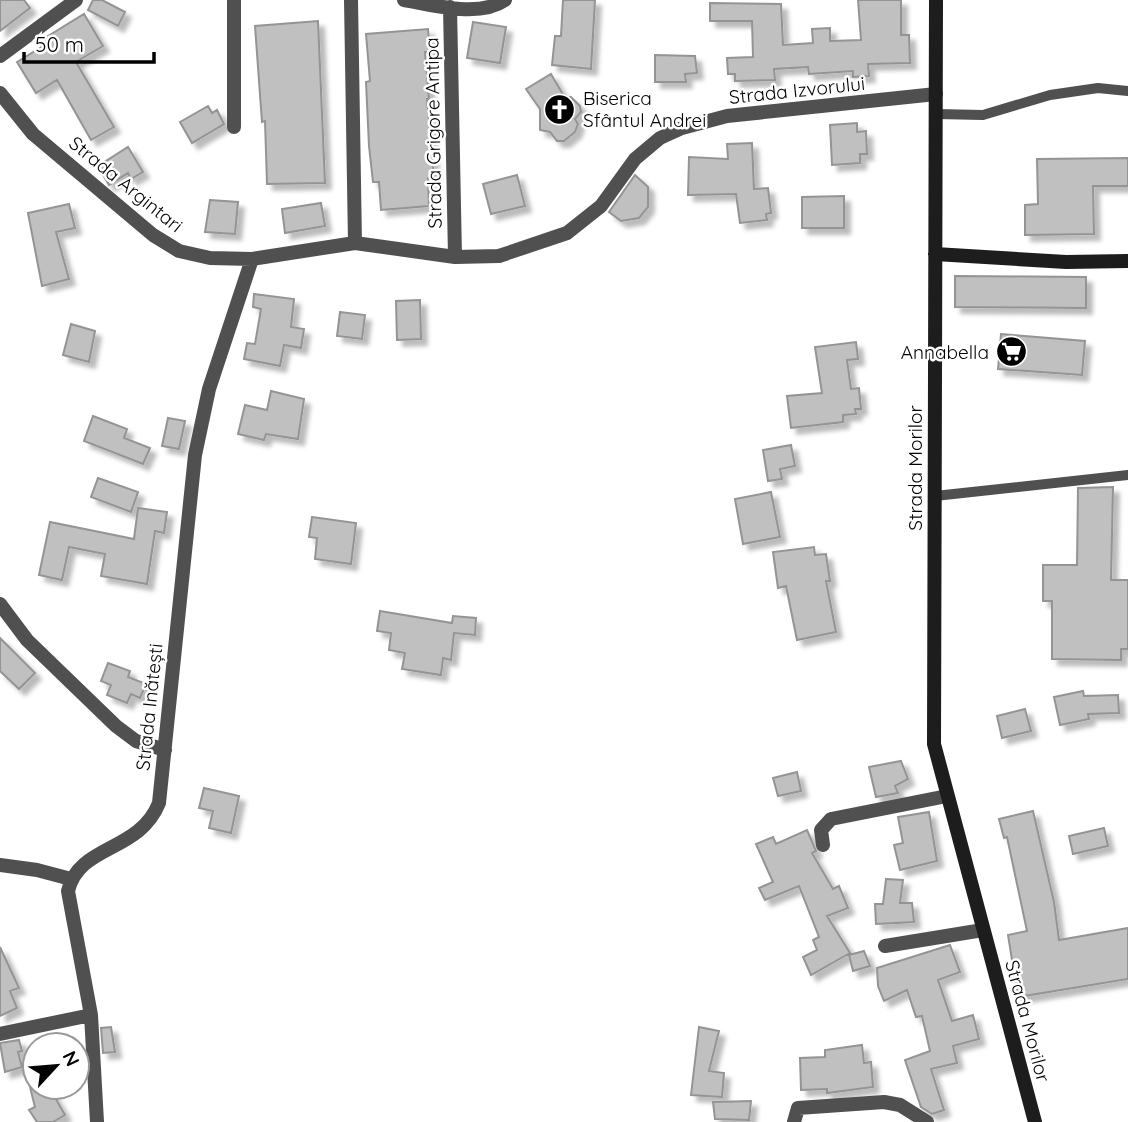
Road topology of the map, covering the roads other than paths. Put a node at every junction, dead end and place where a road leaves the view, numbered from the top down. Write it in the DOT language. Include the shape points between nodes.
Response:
graph roads {
  1 [pos="76,0"];
  2 [pos="234,0"];
  3 [pos="351,0"];
  4 [pos="404,0"];
  5 [pos="505,0"];
  6 [pos="936,0"];
  7 [pos="450,7"];
  8 [pos="0,57"];
  9 [pos="1128,91"];
  10 [pos="0,93"];
  11 [pos="936,94"];
  12 [pos="936,114"];
  13 [pos="234,127"];
  14 [pos="355,243"];
  15 [pos="935,254"];
  16 [pos="455,257"];
  17 [pos="252,259"];
  18 [pos="1128,261"];
  19 [pos="1128,475"];
  20 [pos="934,496"];
  21 [pos="0,604"];
  22 [pos="165,750"];
  23 [pos="947,796"];
  24 [pos="823,845"];
  25 [pos="0,865"];
  26 [pos="71,879"];
  27 [pos="983,930"];
  28 [pos="885,946"];
  29 [pos="91,1015"];
  30 [pos="0,1034"];
  31 [pos="97,1122"];
  32 [pos="794,1122"];
  33 [pos="926,1122"];
  34 [pos="1035,1122"];
  1 -- 8 [label="street"];
  2 -- 13 [label="street"];
  3 -- 14 [label="street"];
  4 -- 7 [label="street"];
  5 -- 7 [label="street" via="486,8"];
  6 -- 11 [label="street, Strada Morilor"];
  7 -- 16 [label="street, Strada Grigore Antipa"];
  9 -- 12 [label="lane" via="1098,88 1050,95 983,115"];
  10 -- 17 [label="street, Strada Argintari" via="33,134 153,235 179,251 210,258"];
  11 -- 12 [label="street, Strada Morilor"];
  11 -- 16 [label="street, Strada Izvorului" via="704,120 648,147 600,206 567,233 499,256"];
  12 -- 15 [label="street, Strada Morilor"];
  14 -- 16 [label="street, Strada Izvorului"];
  14 -- 17 [label="street, Strada Izvorului"];
  15 -- 18 [label="street"];
  15 -- 20 [label="street, Strada Morilor"];
  17 -- 22 [label="street, Strada Inătești" via="209,389 195,455"];
  19 -- 20 [label="lane"];
  20 -- 23 [label="street, Strada Morilor" via="934,744"];
  21 -- 22 [label="street" via="27,640 116,726 136,741"];
  22 -- 26 [label="street, Strada Inătești" via="159,803 152,819 144,829 81,865"];
  23 -- 24 [label="street" via="831,819 821,830"];
  23 -- 27 [label="street, Strada Morilor"];
  25 -- 26 [label="street"];
  26 -- 29 [label="street" via="69,909"];
  27 -- 28 [label="street"];
  27 -- 34 [label="street, Strada Morilor"];
  29 -- 30 [label="street"];
  29 -- 31 [label="street"];
  32 -- 33 [label="street" via="798,1108 884,1102 900,1105"];
}
